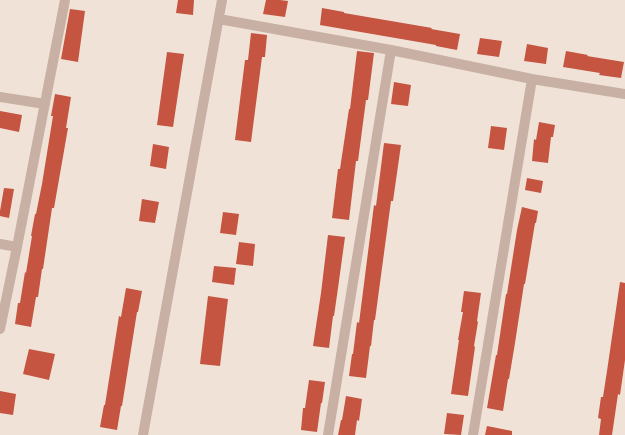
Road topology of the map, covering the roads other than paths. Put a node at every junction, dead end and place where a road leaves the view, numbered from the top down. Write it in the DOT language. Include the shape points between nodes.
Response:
graph roads {
  1 [pos="65,0"];
  2 [pos="222,0"];
  3 [pos="219,19"];
  4 [pos="391,50"];
  5 [pos="532,79"];
  6 [pos="625,94"];
  7 [pos="0,97"];
  8 [pos="45,104"];
  9 [pos="0,244"];
  10 [pos="18,246"];
  11 [pos="0,329"];
  12 [pos="143,435"];
  13 [pos="328,435"];
  14 [pos="473,435"];
  1 -- 8 [label="street"];
  2 -- 3 [label="street"];
  3 -- 4 [label="street"];
  3 -- 12 [label="street"];
  4 -- 5 [label="street"];
  4 -- 13 [label="street"];
  5 -- 6 [label="street"];
  5 -- 14 [label="street"];
  7 -- 8 [label="street"];
  8 -- 10 [label="street"];
  9 -- 10 [label="street"];
  10 -- 11 [label="street"];
}
